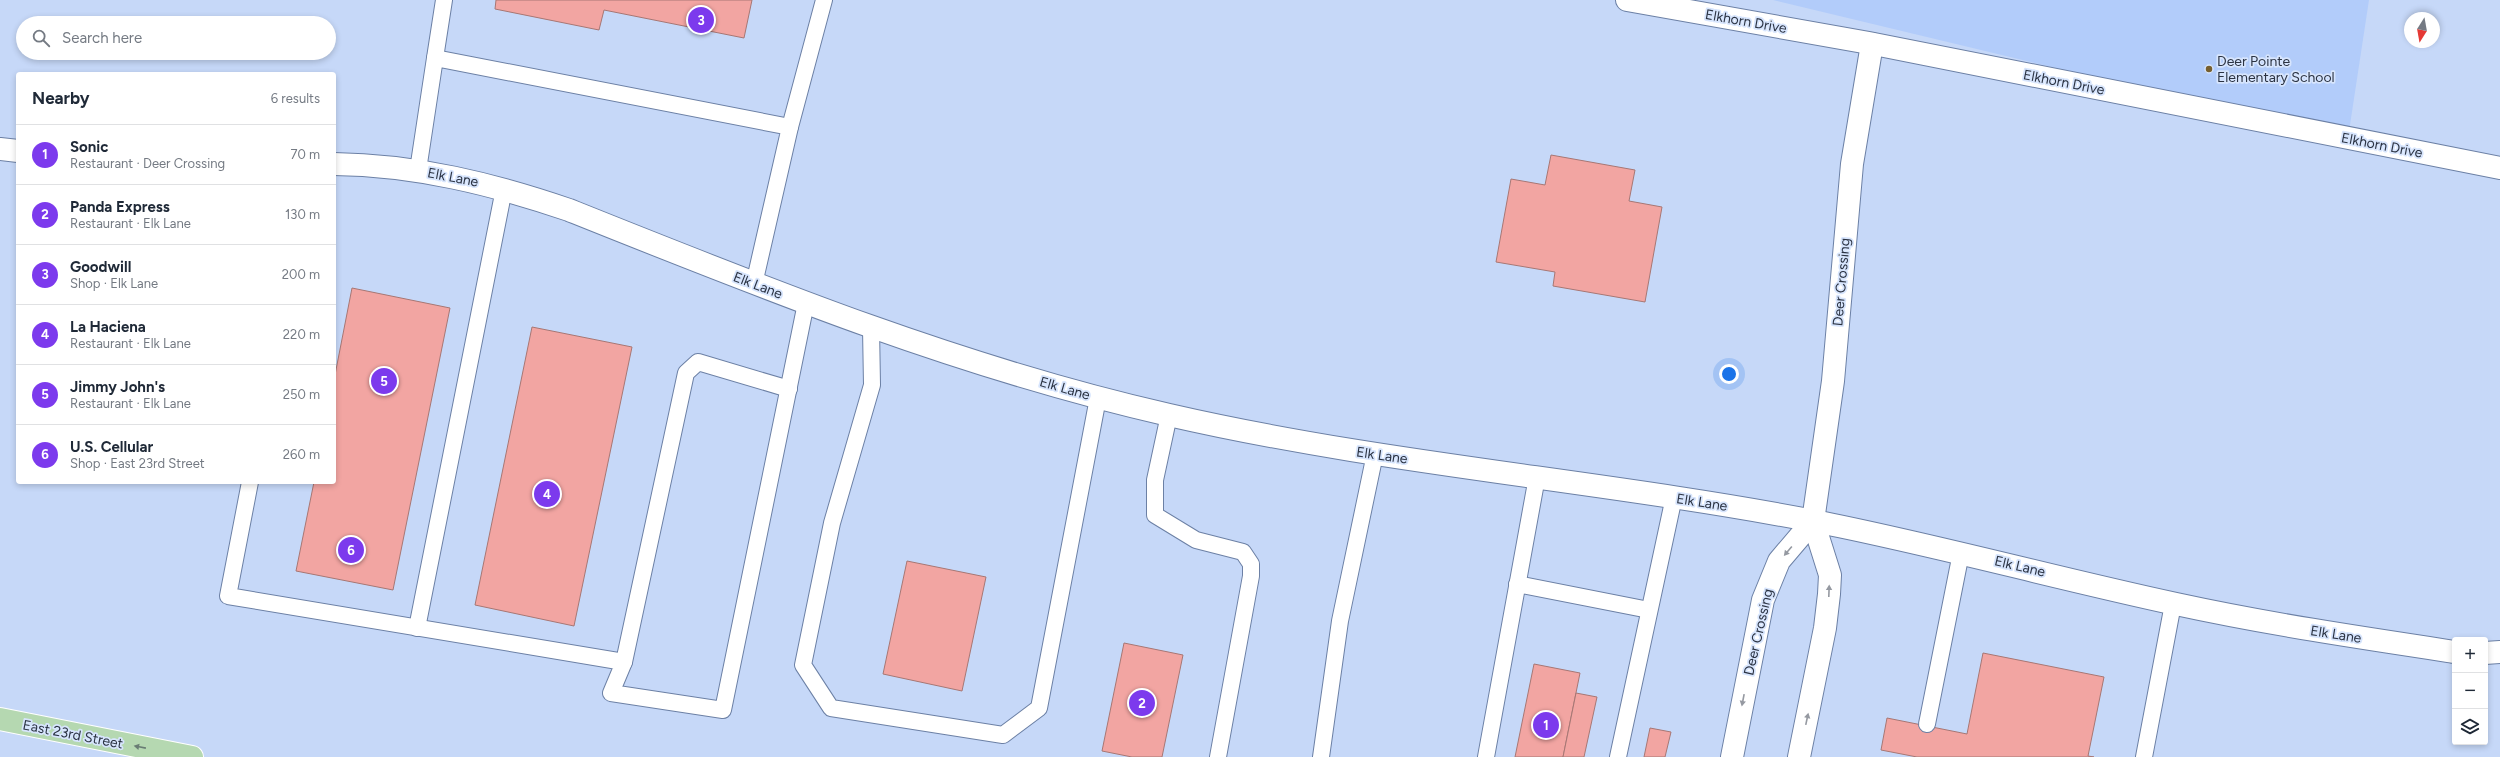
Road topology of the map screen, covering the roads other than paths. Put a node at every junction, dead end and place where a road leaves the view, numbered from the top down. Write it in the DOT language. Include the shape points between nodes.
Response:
graph roads {
  1 [pos="444,0"];
  2 [pos="824,0"];
  3 [pos="1627,0"];
  4 [pos="1872,44"];
  5 [pos="435,58"];
  6 [pos="790,127"];
  7 [pos="0,149"];
  8 [pos="16,151"];
  9 [pos="336,164"];
  10 [pos="2500,168"];
  11 [pos="418,170"];
  12 [pos="504,189"];
  13 [pos="754,284"];
  14 [pos="806,304"];
  15 [pos="871,328"];
  16 [pos="789,389"];
  17 [pos="1098,398"];
  18 [pos="1169,415"];
  19 [pos="1375,454"];
  20 [pos="1537,477"];
  21 [pos="250,484"];
  22 [pos="1674,498"];
  23 [pos="1813,521"];
  24 [pos="1961,553"];
  25 [pos="1517,584"];
  26 [pos="2173,604"];
  27 [pos="1649,610"];
  28 [pos="418,628"];
  29 [pos="2452,652"];
  30 [pos="2500,652"];
  31 [pos="2488,653"];
  32 [pos="624,662"];
  33 [pos="0,720"];
  34 [pos="1927,724"];
  35 [pos="192,757"];
  36 [pos="1218,757"];
  37 [pos="1321,757"];
  38 [pos="1486,757"];
  39 [pos="1618,757"];
  40 [pos="1732,757"];
  41 [pos="1799,757"];
  42 [pos="2144,757"];
  1 -- 5 [label="lane"];
  2 -- 6 [label="lane"];
  3 -- 4 [label="street, Elkhorn Drive"];
  4 -- 10 [label="street, Elkhorn Drive"];
  4 -- 23 [label="street, Deer Crossing" via="1852,164 1833,381"];
  5 -- 6 [label="lane"];
  5 -- 11 [label="lane"];
  6 -- 13 [label="lane"];
  7 -- 8 [label="street"];
  9 -- 11 [label="street, Elk Lane"];
  11 -- 12 [label="street, Elk Lane"];
  12 -- 13 [label="street, Elk Lane" via="569,210"];
  12 -- 28 [label="lane"];
  13 -- 14 [label="street, Elk Lane"];
  14 -- 15 [label="street, Elk Lane"];
  14 -- 16 [label="lane"];
  15 -- 17 [label="street, Elk Lane"];
  15 -- 17 [label="lane" via="872,385 832,523 803,665 831,708 1003,735 1039,708"];
  16 -- 32 [label="lane" via="698,362 686,373"];
  16 -- 32 [label="lane" via="723,710 611,692"];
  17 -- 18 [label="street, Elk Lane"];
  18 -- 19 [label="street, Elk Lane" via="1305,443"];
  18 -- 36 [label="lane" via="1155,480 1156,515 1196,540 1243,552 1251,564 1251,576"];
  19 -- 20 [label="street, Elk Lane"];
  19 -- 37 [label="lane" via="1340,621"];
  20 -- 22 [label="street, Elk Lane"];
  20 -- 25 [label="lane"];
  21 -- 28 [label="lane" via="228,596"];
  22 -- 23 [label="street, Elk Lane"];
  22 -- 27 [label="lane"];
  23 -- 24 [label="street, Elk Lane"];
  23 -- 40 [label="street, Deer Crossing, one-way" via="1779,561 1763,600"];
  41 -- 23 [label="street, Deer Crossing, one-way" via="1826,628 1829,594 1830,575"];
  24 -- 26 [label="street, Elk Lane"];
  24 -- 34 [label="lane"];
  25 -- 27 [label="lane"];
  25 -- 38 [label="lane"];
  26 -- 29 [label="street, Elk Lane" via="2289,627"];
  26 -- 42 [label="lane"];
  27 -- 39 [label="lane"];
  28 -- 32 [label="lane"];
  30 -- 31 [label="street"];
  35 -- 33 [label="main road, East 23rd Street, one-way"];
}
